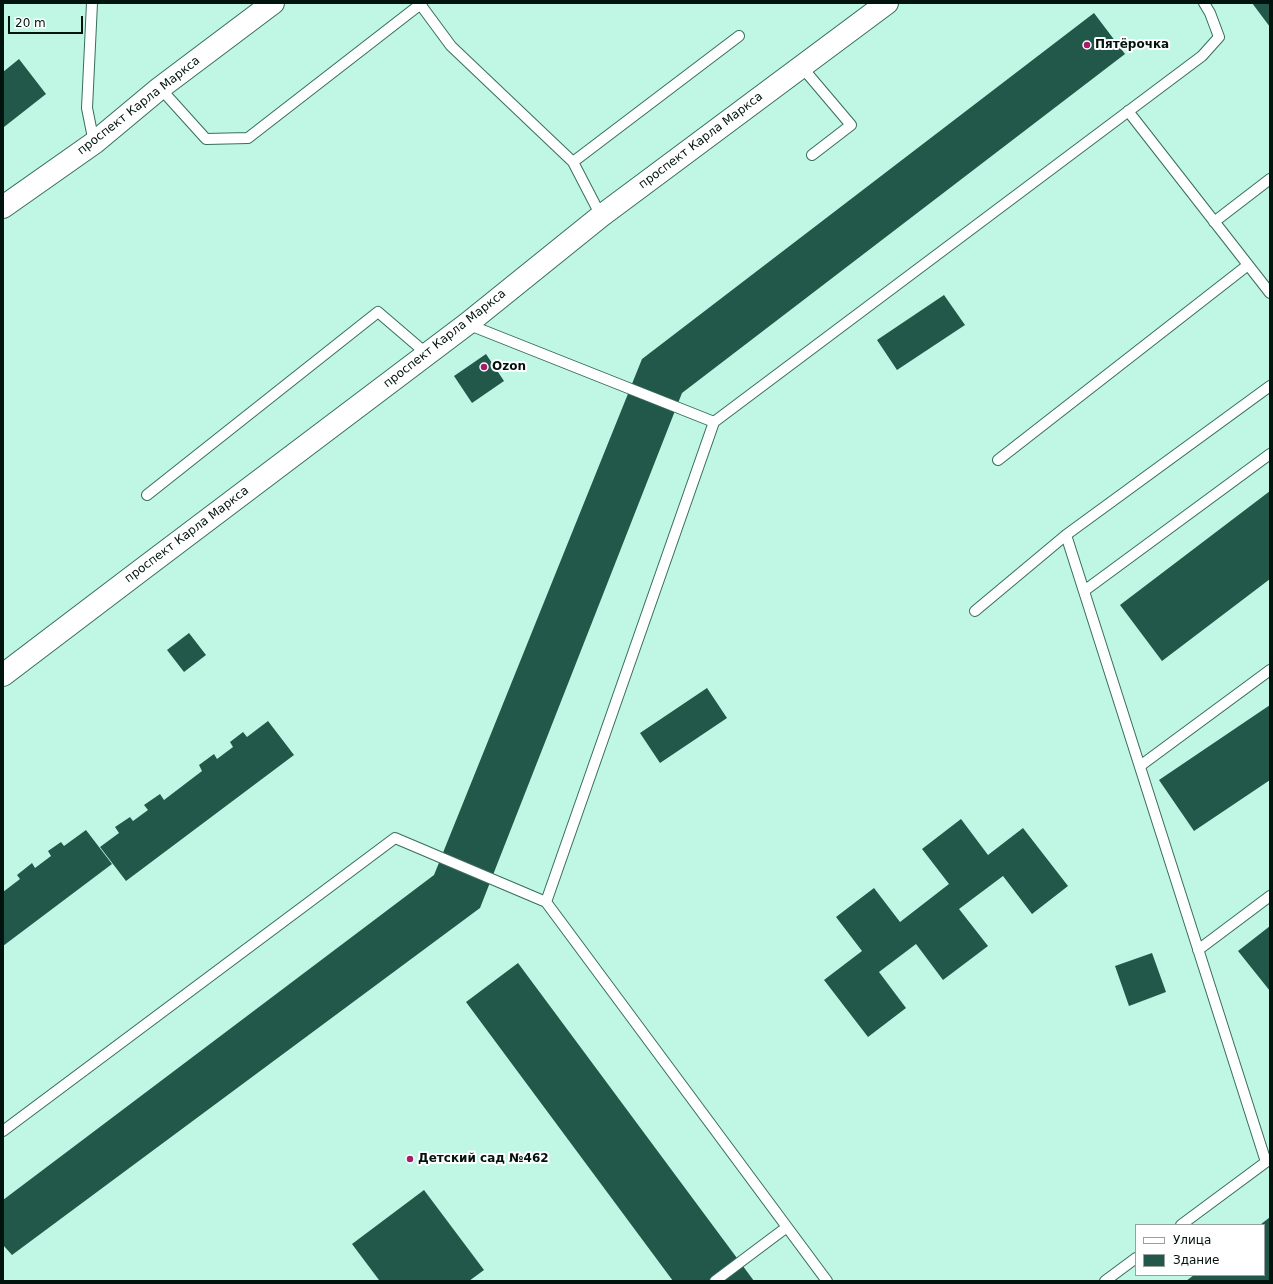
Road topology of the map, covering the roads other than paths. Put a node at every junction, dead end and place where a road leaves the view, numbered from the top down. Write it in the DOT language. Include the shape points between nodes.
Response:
graph roads {
  1 [pos="92,3"];
  2 [pos="273,3"];
  3 [pos="887,3"];
  4 [pos="1204,3"];
  5 [pos="421,4"];
  6 [pos="740,36"];
  7 [pos="802,66"];
  8 [pos="160,88"];
  9 [pos="1128,111"];
  10 [pos="94,143"];
  11 [pos="812,155"];
  12 [pos="573,162"];
  13 [pos="1270,179"];
  14 [pos="3,207"];
  15 [pos="601,216"];
  16 [pos="1214,222"];
  17 [pos="1248,265"];
  18 [pos="1270,294"];
  19 [pos="467,324"];
  20 [pos="427,354"];
  21 [pos="1270,386"];
  22 [pos="714,422"];
  23 [pos="1270,454"];
  24 [pos="998,460"];
  25 [pos="147,495"];
  26 [pos="1066,535"];
  27 [pos="1084,591"];
  28 [pos="975,611"];
  29 [pos="1270,670"];
  30 [pos="3,675"];
  31 [pos="1140,766"];
  32 [pos="1270,896"];
  33 [pos="546,902"];
  34 [pos="1198,950"];
  35 [pos="3,1131"];
  36 [pos="1268,1161"];
  37 [pos="1182,1224"];
  38 [pos="787,1227"];
  39 [pos="1135,1259"];
  40 [pos="714,1281"];
  41 [pos="827,1281"];
  42 [pos="1104,1281"];
  1 -- 10 [label="lane" via="87,108"];
  2 -- 8 [label="main road, проспект Карла Маркса"];
  3 -- 7 [label="main road, проспект Карла Маркса"];
  4 -- 9 [label="lane" via="1219,37 1202,56"];
  5 -- 8 [label="lane" via="248,138 206,139"];
  5 -- 12 [label="lane" via="451,46"];
  6 -- 12 [label="lane"];
  7 -- 11 [label="lane" via="851,125"];
  7 -- 15 [label="main road, проспект Карла Маркса"];
  8 -- 10 [label="main road, проспект Карла Маркса"];
  9 -- 16 [label="lane"];
  9 -- 22 [label="lane"];
  10 -- 14 [label="main road, проспект Карла Маркса"];
  12 -- 15 [label="lane"];
  13 -- 16 [label="lane"];
  15 -- 19 [label="main road, проспект Карла Маркса"];
  16 -- 17 [label="lane"];
  17 -- 18 [label="lane"];
  17 -- 24 [label="lane"];
  19 -- 20 [label="main road, проспект Карла Маркса"];
  19 -- 22 [label="lane"];
  20 -- 25 [label="lane" via="378,312"];
  20 -- 30 [label="main road, проспект Карла Маркса"];
  21 -- 26 [label="lane"];
  22 -- 33 [label="lane"];
  23 -- 27 [label="lane"];
  26 -- 27 [label="lane"];
  26 -- 28 [label="lane"];
  27 -- 31 [label="lane"];
  29 -- 31 [label="lane"];
  31 -- 34 [label="lane"];
  32 -- 34 [label="lane"];
  33 -- 35 [label="lane" via="395,838"];
  33 -- 38 [label="lane"];
  34 -- 36 [label="lane"];
  36 -- 37 [label="lane"];
  38 -- 40 [label="lane"];
  38 -- 41 [label="lane"];
  39 -- 42 [label="lane"];
}
